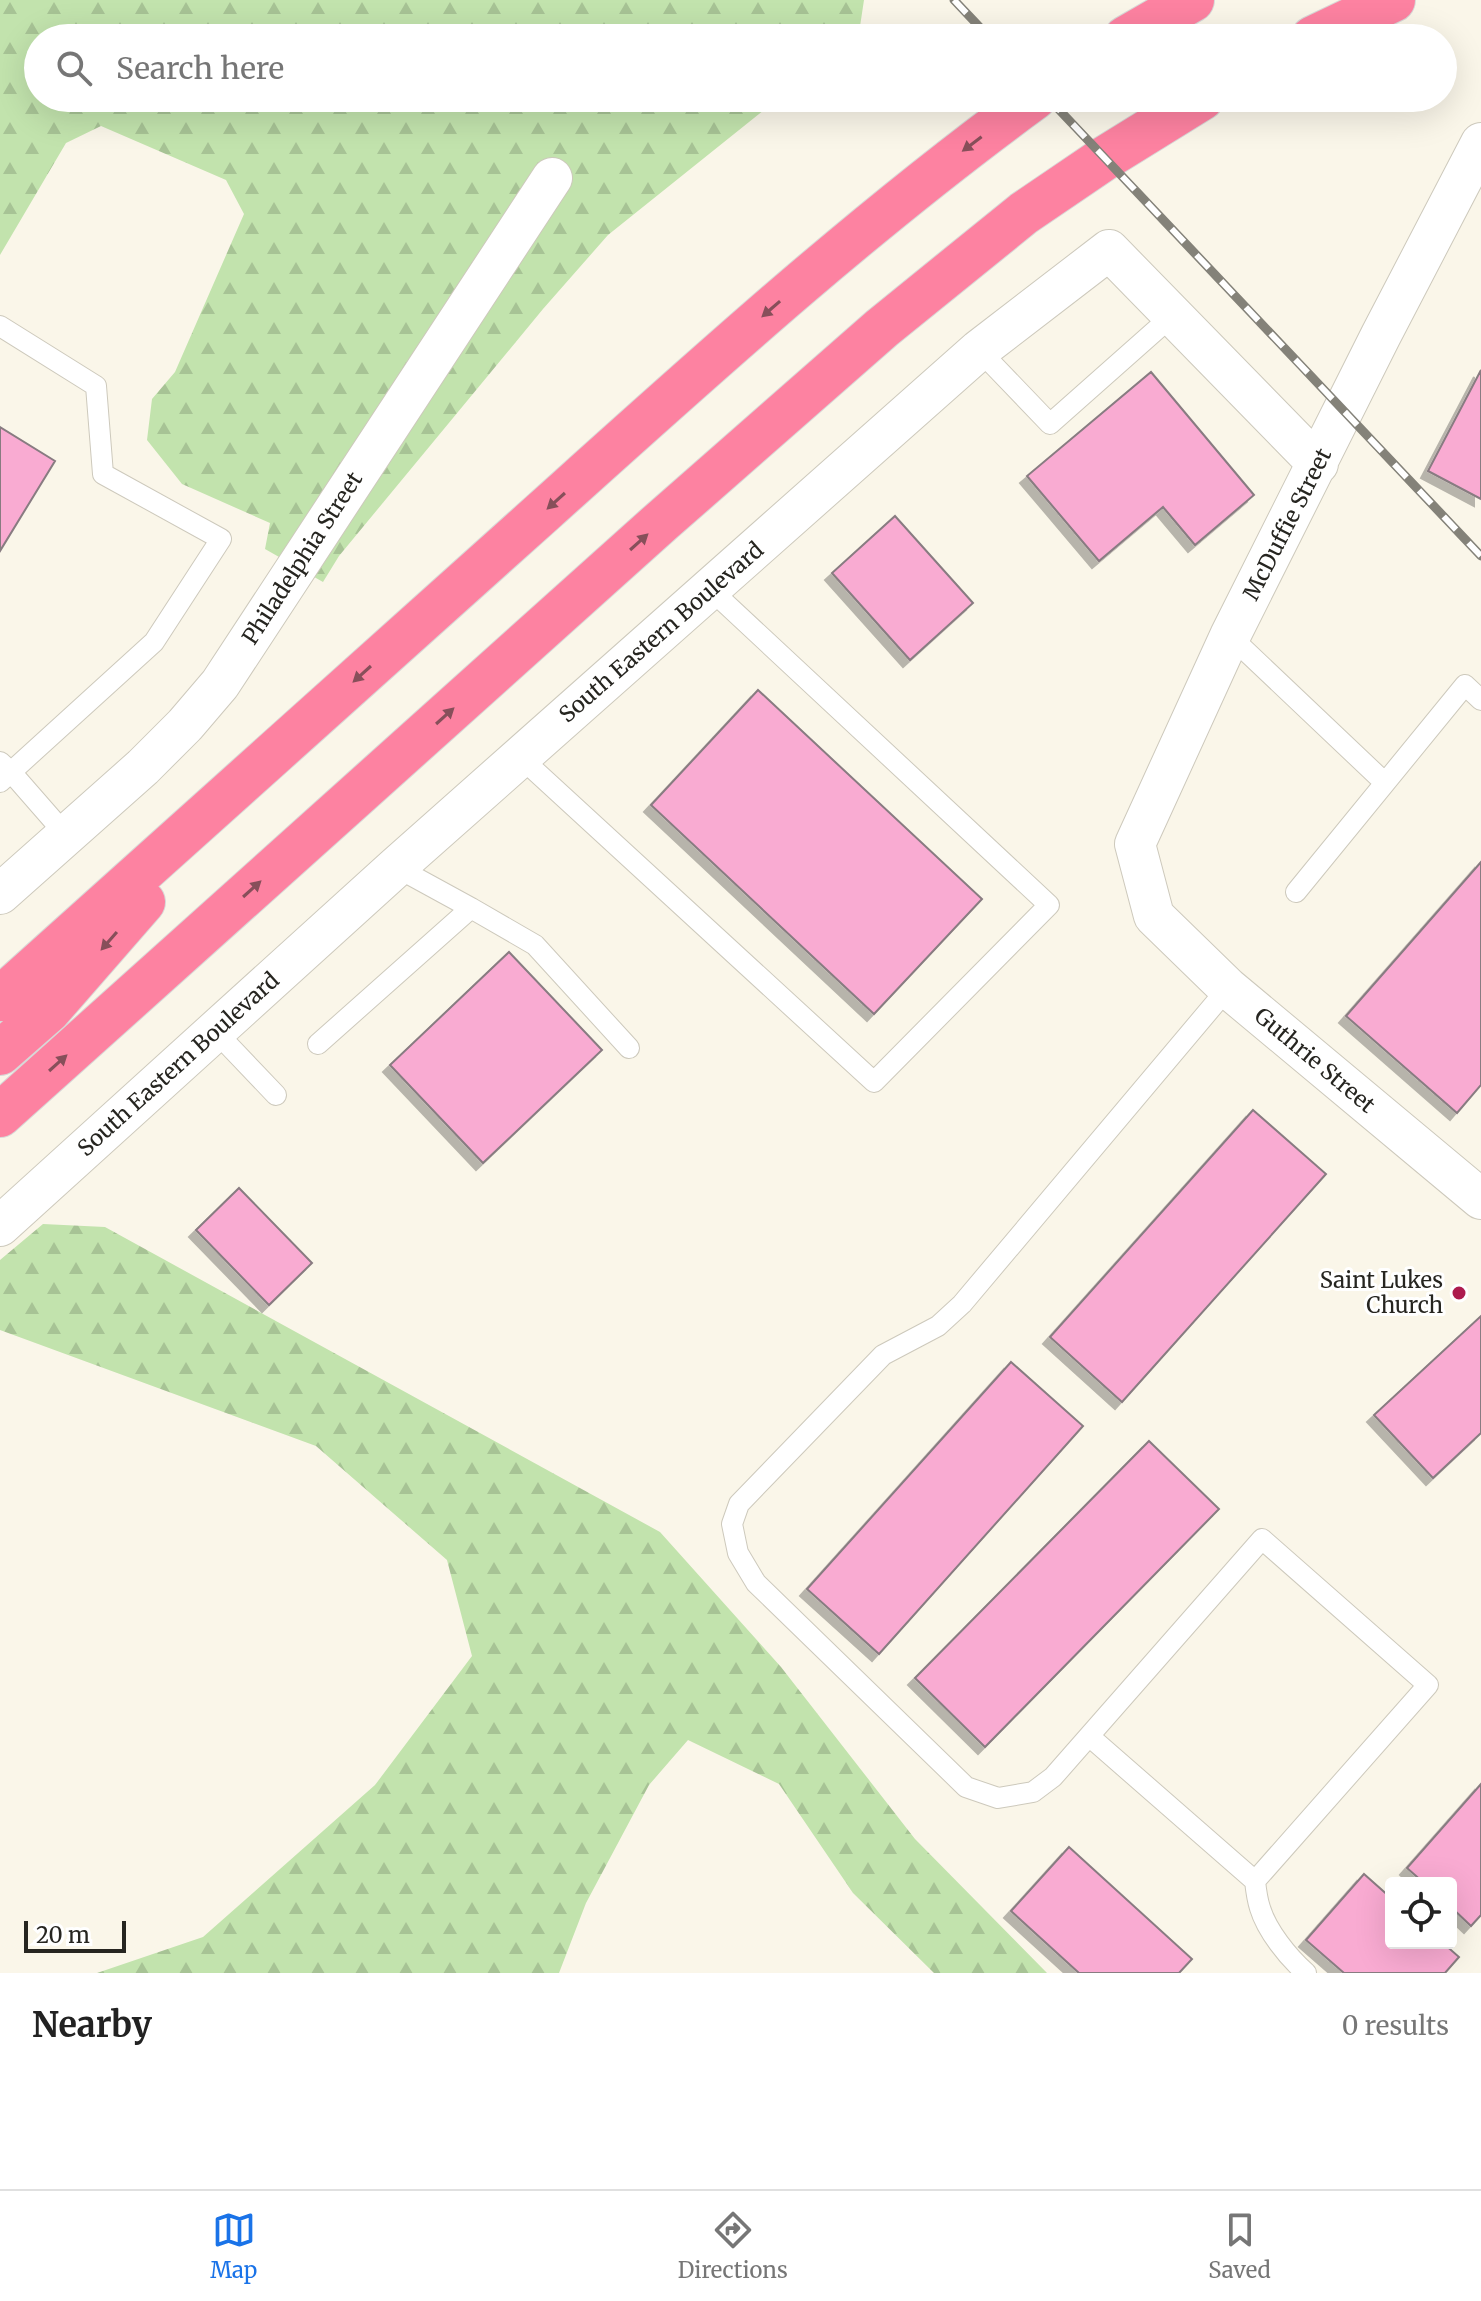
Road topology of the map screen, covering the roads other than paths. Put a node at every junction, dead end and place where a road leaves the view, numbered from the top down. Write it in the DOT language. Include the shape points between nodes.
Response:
graph roads {
  1 [pos="1192,0"];
  2 [pos="1365,0"];
  3 [pos="1393,0"];
  4 [pos="1150,24"];
  5 [pos="1331,24"];
  6 [pos="1341,24"];
  7 [pos="1015,112"];
  8 [pos="1179,112"];
  9 [pos="1481,143"];
  10 [pos="552,178"];
  11 [pos="1173,315"];
  12 [pos="0,326"];
  13 [pos="979,350"];
  14 [pos="1318,464"];
  15 [pos="710,589"];
  16 [pos="1230,636"];
  17 [pos="1481,700"];
  18 [pos="271,756"];
  19 [pos="520,757"];
  20 [pos="4,772"];
  21 [pos="1384,782"];
  22 [pos="66,835"];
  23 [pos="396,867"];
  24 [pos="1296,892"];
  25 [pos="0,894"];
  26 [pos="471,908"];
  27 [pos="1154,916"];
  28 [pos="1228,988"];
  29 [pos="0,999"];
  30 [pos="215,1031"];
  31 [pos="318,1044"];
  32 [pos="629,1048"];
  33 [pos="0,1053"];
  34 [pos="276,1095"];
  35 [pos="0,1115"];
  36 [pos="1481,1199"];
  37 [pos="4,1214"];
  38 [pos="1089,1736"];
  39 [pos="1255,1881"];
  40 [pos="1306,1973"];
  1 -- 4 [label="highway"];
  2 -- 5 [label="highway"];
  3 -- 6 [label="highway"];
  7 -- 18 [label="highway, one-way" via="801,282"];
  35 -- 8 [label="highway, one-way" via="882,328 1024,213"];
  9 -- 14 [label="street, McDuffie Street"];
  10 -- 22 [label="street, Philadelphia Street" via="220,684 143,767"];
  11 -- 13 [label="street, South Eastern Boulevard" via="1109,250"];
  11 -- 13 [label="lane" via="1050,424"];
  11 -- 14 [label="street, South Eastern Boulevard"];
  12 -- 20 [label="lane" via="96,386 103,474 221,539 154,642"];
  13 -- 15 [label="street, South Eastern Boulevard"];
  14 -- 16 [label="street, McDuffie Street"];
  15 -- 19 [label="street, South Eastern Boulevard"];
  15 -- 19 [label="lane" via="1049,905 874,1082"];
  16 -- 21 [label="lane"];
  16 -- 27 [label="street, McDuffie Street" via="1135,844"];
  17 -- 21 [label="lane" via="1465,685"];
  18 -- 29 [label="highway"];
  18 -- 33 [label="highway, one-way" via="48,1011"];
  19 -- 23 [label="street, South Eastern Boulevard"];
  20 -- 22 [label="lane"];
  21 -- 24 [label="lane"];
  22 -- 25 [label="street, Philadelphia Street"];
  23 -- 26 [label="lane"];
  23 -- 30 [label="street, South Eastern Boulevard"];
  26 -- 31 [label="lane"];
  26 -- 32 [label="lane" via="535,945"];
  27 -- 28 [label="street, Guthrie Street"];
  28 -- 36 [label="street, Guthrie Street"];
  28 -- 38 [label="lane" via="962,1304 938,1326 883,1355 739,1504 732,1524 738,1553 756,1583 966,1787 998,1798 1033,1792"];
  30 -- 34 [label="lane"];
  30 -- 37 [label="street, South Eastern Boulevard"];
  38 -- 39 [label="lane"];
  38 -- 39 [label="lane" via="1262,1539 1428,1685"];
  39 -- 40 [label="lane" via="1260,1909 1272,1931"];
}
